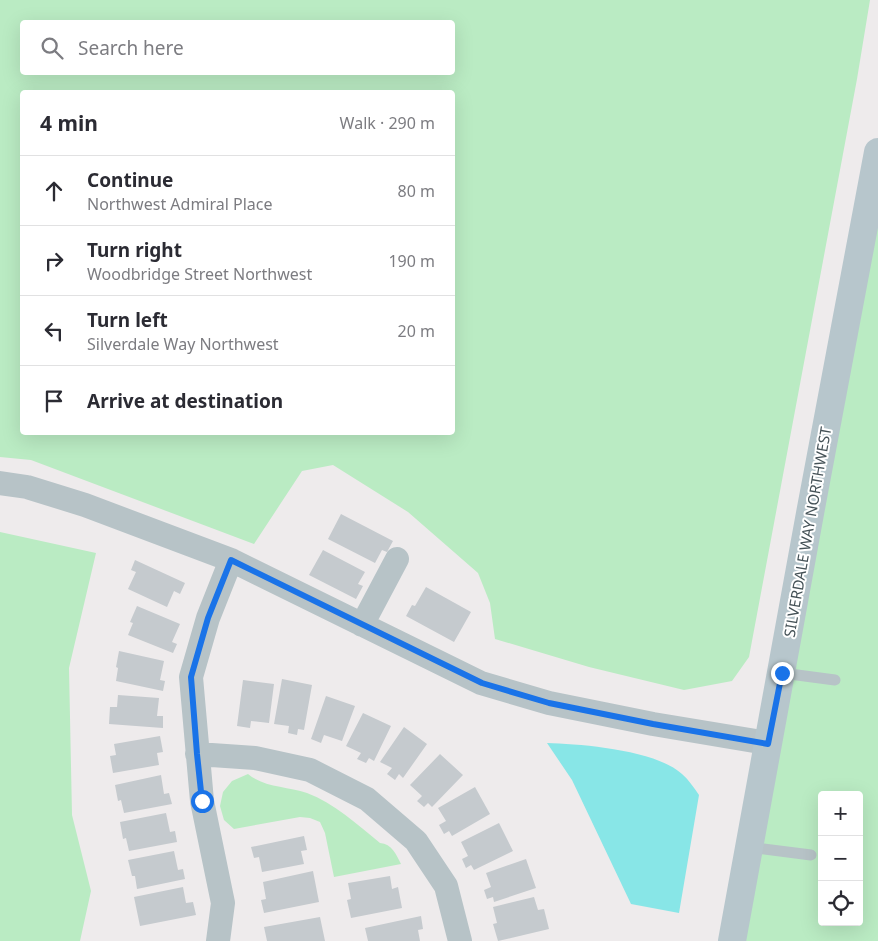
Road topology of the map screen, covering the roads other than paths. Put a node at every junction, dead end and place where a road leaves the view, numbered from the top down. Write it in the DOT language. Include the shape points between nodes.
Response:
graph roads {
  1 [pos="878,152"];
  2 [pos="0,484"];
  3 [pos="397,559"];
  4 [pos="231,560"];
  5 [pos="362,625"];
  6 [pos="782,673"];
  7 [pos="835,680"];
  8 [pos="768,744"];
  9 [pos="197,754"];
  10 [pos="749,847"];
  11 [pos="811,855"];
  12 [pos="218,941"];
  13 [pos="460,941"];
  14 [pos="732,941"];
  1 -- 6 [label="main road, SILVERDALE WAY NORTHWEST"];
  2 -- 4 [label="street" via="27,487 85,505"];
  3 -- 5 [label="street"];
  4 -- 5 [label="street"];
  4 -- 9 [label="street" via="208,618 191,677"];
  5 -- 8 [label="street" via="482,683 549,703"];
  6 -- 7 [label="lane"];
  6 -- 8 [label="main road, SILVERDALE WAY NORTHWEST"];
  8 -- 10 [label="main road, SILVERDALE WAY NORTHWEST"];
  9 -- 12 [label="street" via="202,801 223,903"];
  9 -- 13 [label="street" via="255,758 310,770 367,799 416,841 446,886"];
  10 -- 11 [label="lane"];
  10 -- 14 [label="main road, SILVERDALE WAY NORTHWEST"];
}
